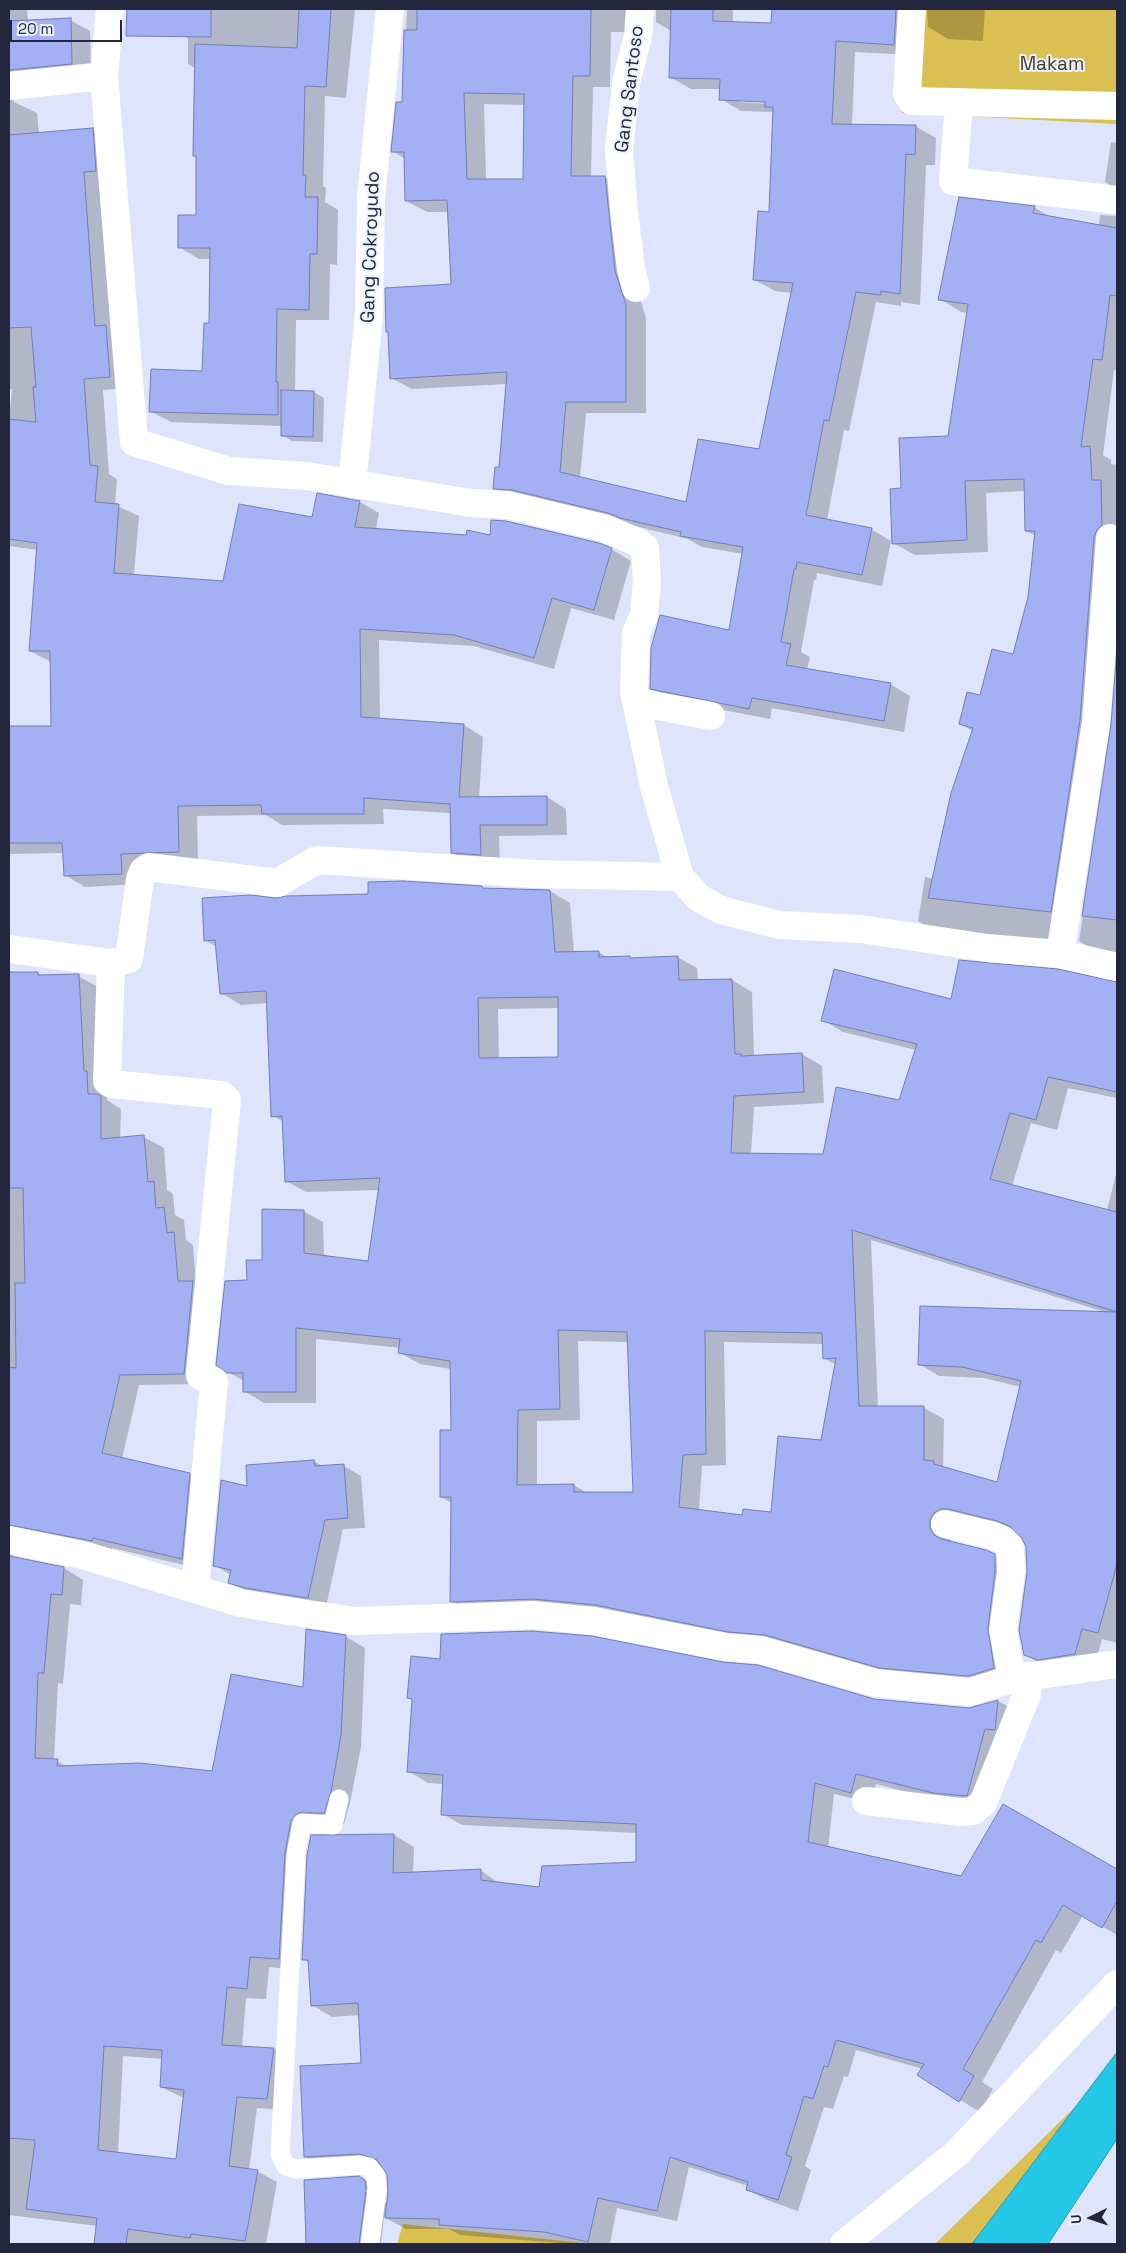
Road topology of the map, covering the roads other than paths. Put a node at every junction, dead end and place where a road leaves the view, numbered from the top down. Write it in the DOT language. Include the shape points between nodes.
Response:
graph roads {
  1 [pos="110,9"];
  2 [pos="390,9"];
  3 [pos="640,9"];
  4 [pos="912,9"];
  5 [pos="104,76"];
  6 [pos="9,86"];
  7 [pos="959,102"];
  8 [pos="1117,106"];
  9 [pos="1117,200"];
  10 [pos="636,288"];
  11 [pos="352,484"];
  12 [pos="1110,538"];
  13 [pos="636,702"];
  14 [pos="711,716"];
  15 [pos="680,877"];
  16 [pos="9,949"];
  17 [pos="1060,954"];
  18 [pos="111,963"];
  19 [pos="1117,967"];
  20 [pos="945,1524"];
  21 [pos="9,1540"];
  22 [pos="195,1588"];
  23 [pos="1117,1664"];
  24 [pos="1020,1677"];
  25 [pos="339,1799"];
  26 [pos="866,1801"];
  27 [pos="1117,1984"];
  28 [pos="370,2244"];
  29 [pos="844,2244"];
  1 -- 5 [label="street"];
  2 -- 11 [label="street, Gang Cokroyudo" via="371,197 369,314"];
  3 -- 10 [label="street, Gang Santoso" via="638,36 626,83 619,148 624,212"];
  4 -- 7 [label="street" via="907,94 915,101"];
  5 -- 6 [label="street"];
  5 -- 11 [label="street" via="134,442 229,471 307,476"];
  7 -- 8 [label="street"];
  7 -- 9 [label="street" via="953,181"];
  11 -- 13 [label="street" via="471,503 508,505 604,528 645,548 647,582 644,615 636,633"];
  12 -- 17 [label="street" via="1096,722"];
  13 -- 14 [label="street"];
  13 -- 15 [label="street" via="654,786"];
  15 -- 17 [label="street" via="699,898 720,910 779,925 861,929 987,948"];
  15 -- 18 [label="street" via="535,874 316,860 277,883 149,867 140,879 129,959"];
  16 -- 18 [label="street"];
  17 -- 19 [label="street"];
  18 -- 22 [label="street" via="107,1081 111,1084 222,1094 227,1100 200,1373 200,1376 214,1381"];
  20 -- 24 [label="street" via="991,1535 1003,1540 1010,1548 1011,1572 1003,1630"];
  21 -- 22 [label="street" via="82,1555"];
  22 -- 24 [label="street" via="241,1603 356,1621 533,1615 594,1621 726,1647 761,1650 876,1683 970,1692"];
  23 -- 24 [label="street"];
  24 -- 26 [label="street" via="1027,1694 983,1803 973,1811 960,1812"];
  25 -- 28 [label="lane" via="334,1824 302,1823 298,1846 280,2154 286,2166 296,2169 369,2167 376,2176 377,2190"];
  27 -- 29 [label="street" via="956,2154"];
}
